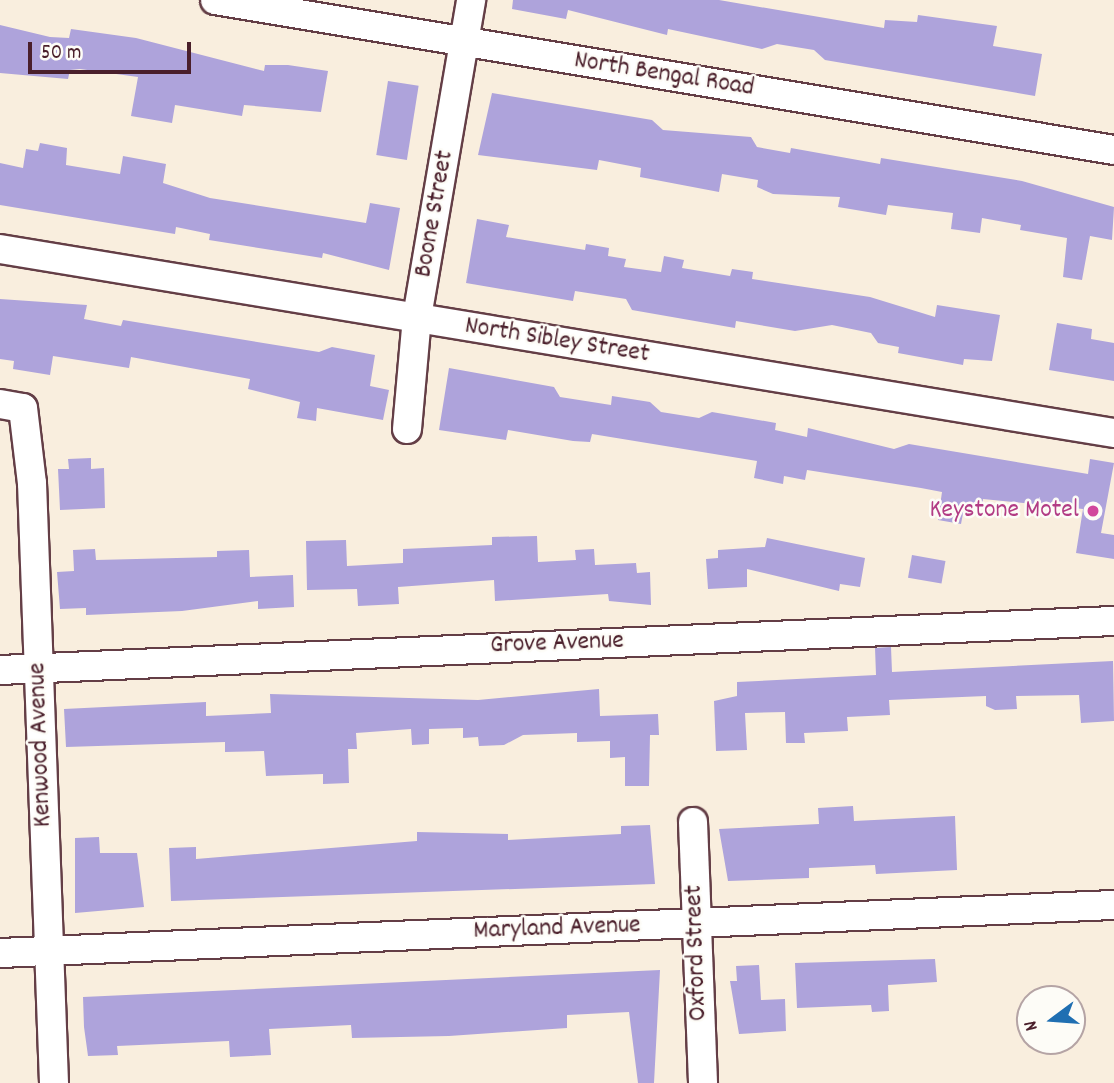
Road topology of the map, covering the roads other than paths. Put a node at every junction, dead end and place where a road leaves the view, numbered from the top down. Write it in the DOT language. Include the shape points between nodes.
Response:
graph roads {
  1 [pos="215,0"];
  2 [pos="471,0"];
  3 [pos="464,42"];
  4 [pos="1114,150"];
  5 [pos="0,249"];
  6 [pos="417,317"];
  7 [pos="11,406"];
  8 [pos="407,429"];
  9 [pos="1114,433"];
  10 [pos="1114,621"];
  11 [pos="39,668"];
  12 [pos="0,670"];
  13 [pos="693,822"];
  14 [pos="1114,905"];
  15 [pos="696,923"];
  16 [pos="49,951"];
  17 [pos="0,953"];
  18 [pos="54,1083"];
  19 [pos="702,1083"];
  1 -- 3 [label="street, North Bengal Road"];
  2 -- 3 [label="street, Boone Street"];
  3 -- 4 [label="street, North Bengal Road"];
  3 -- 6 [label="street, Boone Street"];
  5 -- 6 [label="street, North Sibley Street"];
  6 -- 8 [label="street, Boone Street"];
  6 -- 9 [label="street, North Sibley Street"];
  7 -- 11 [label="street, Kenwood Avenue" via="32,483"];
  10 -- 11 [label="street, Grove Avenue"];
  11 -- 12 [label="street, Grove Avenue"];
  11 -- 16 [label="street, Kenwood Avenue"];
  13 -- 15 [label="street, Oxford Street"];
  14 -- 15 [label="street, Maryland Avenue"];
  15 -- 16 [label="street, Maryland Avenue"];
  15 -- 19 [label="street, Oxford Street"];
  16 -- 17 [label="street, Maryland Avenue"];
  16 -- 18 [label="street, Kenwood Avenue"];
}
